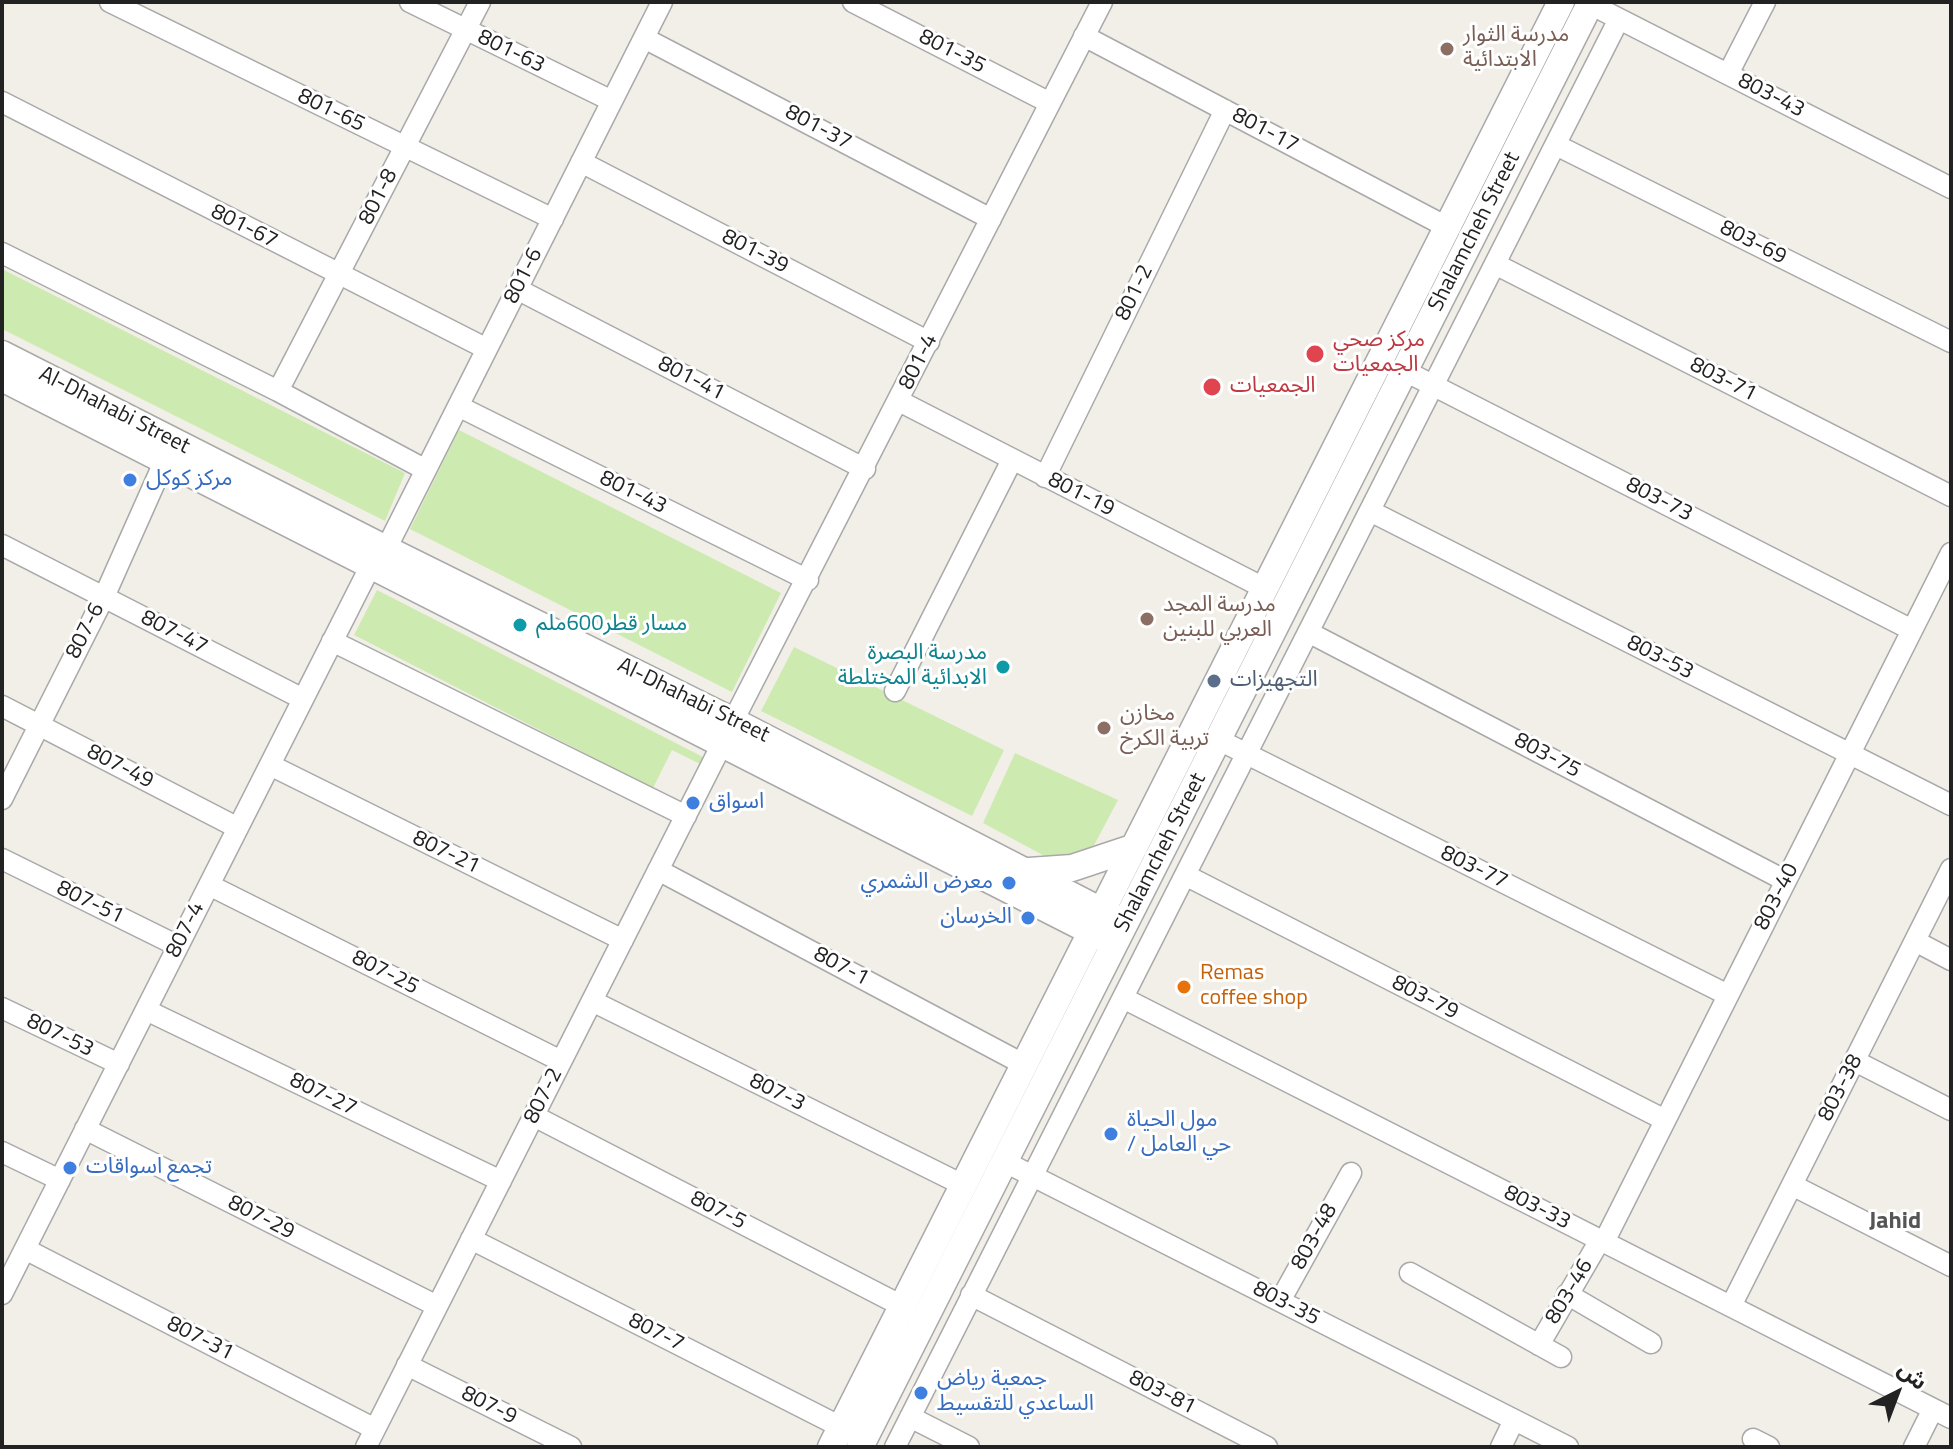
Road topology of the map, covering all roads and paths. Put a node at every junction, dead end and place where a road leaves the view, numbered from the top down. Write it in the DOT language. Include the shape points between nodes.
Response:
graph roads {
  1 [pos="110,2"];
  2 [pos="410,2"];
  3 [pos="480,2"];
  4 [pos="662,2"];
  5 [pos="853,2"];
  6 [pos="1102,2"];
  7 [pos="1561,2"];
  8 [pos="1765,2"];
  9 [pos="1591,3"];
  10 [pos="1619,19"];
  11 [pos="465,30"];
  12 [pos="1084,36"];
  13 [pos="644,38"];
  14 [pos="1728,74"];
  15 [pos="612,101"];
  16 [pos="2,102"];
  17 [pos="1050,103"];
  18 [pos="1225,110"];
  19 [pos="1556,145"];
  20 [pos="404,147"];
  21 [pos="581,162"];
  22 [pos="1951,188"];
  23 [pos="553,219"];
  24 [pos="991,219"];
  25 [pos="1445,226"];
  26 [pos="2,253"];
  27 [pos="1495,264"];
  28 [pos="338,276"];
  29 [pos="517,289"];
  30 [pos="929,342"];
  31 [pos="1951,342"];
  32 [pos="487,349"];
  33 [pos="2,354"];
  34 [pos="1405,371"];
  35 [pos="2,378"];
  36 [pos="1434,385"];
  37 [pos="278,391"];
  38 [pos="899,401"];
  39 [pos="458,406"];
  40 [pos="165,460"];
  41 [pos="1012,460"];
  42 [pos="865,469"];
  43 [pos="426,470"];
  44 [pos="1045,477"];
  45 [pos="1951,496"];
  46 [pos="1370,511"];
  47 [pos="2,545"];
  48 [pos="1951,553"];
  49 [pos="378,558"];
  50 [pos="808,580"];
  51 [pos="1264,588"];
  52 [pos="104,597"];
  53 [pos="1912,630"];
  54 [pos="1308,632"];
  55 [pos="332,641"];
  56 [pos="895,691"];
  57 [pos="303,699"];
  58 [pos="2,706"];
  59 [pos="39,725"];
  60 [pos="728,732"];
  61 [pos="1219,740"];
  62 [pos="1850,754"];
  63 [pos="1246,755"];
  64 [pos="270,765"];
  65 [pos="2,799"];
  66 [pos="1951,805"];
  67 [pos="686,816"];
  68 [pos="238,828"];
  69 [pos="1132,848"];
  70 [pos="2,859"];
  71 [pos="1951,869"];
  72 [pos="658,870"];
  73 [pos="1029,871"];
  74 [pos="1185,875"];
  75 [pos="1786,881"];
  76 [pos="209,885"];
  77 [pos="1095,920"];
  78 [pos="1120,934"];
  79 [pos="623,940"];
  80 [pos="1915,941"];
  81 [pos="178,946"];
  82 [pos="1951,960"];
  83 [pos="1728,995"];
  84 [pos="1123,998"];
  85 [pos="592,1001"];
  86 [pos="2,1008"];
  87 [pos="146,1010"];
  88 [pos="561,1061"];
  89 [pos="1855,1061"];
  90 [pos="119,1064"];
  91 [pos="1023,1064"];
  92 [pos="1951,1110"];
  93 [pos="534,1116"];
  94 [pos="1665,1120"];
  95 [pos="85,1129"];
  96 [pos="2,1152"];
  97 [pos="1005,1162"];
  98 [pos="1351,1173"];
  99 [pos="1033,1176"];
  100 [pos="60,1180"];
  101 [pos="501,1181"];
  102 [pos="963,1185"];
  103 [pos="1792,1185"];
  104 [pos="471,1239"];
  105 [pos="1602,1241"];
  106 [pos="25,1249"];
  107 [pos="1951,1266"];
  108 [pos="1410,1273"];
  109 [pos="2,1294"];
  110 [pos="1567,1294"];
  111 [pos="971,1295"];
  112 [pos="1280,1301"];
  113 [pos="437,1306"];
  114 [pos="902,1306"];
  115 [pos="1731,1306"];
  116 [pos="1651,1343"];
  117 [pos="1539,1345"];
  118 [pos="1561,1357"];
  119 [pos="407,1365"];
  120 [pos="1942,1413"];
  121 [pos="910,1417"];
  122 [pos="1514,1420"];
  123 [pos="836,1437"];
  124 [pos="370,1438"];
  125 [pos="571,1447"];
  126 [pos="860,1447"];
  127 [pos="895,1447"];
  128 [pos="969,1447"];
  129 [pos="1267,1447"];
  130 [pos="1501,1447"];
  131 [pos="1568,1447"];
  132 [pos="1914,1447"];
  1 -- 20 [label="street, 801-65"];
  2 -- 11 [label="street, 801-63"];
  3 -- 11 [label="street, 801-8"];
  4 -- 13 [label="street, 801-6"];
  5 -- 17 [label="street, 801-35"];
  6 -- 12 [label="street, 801-4"];
  7 -- 25 [label="street, Shalamcheh Street"];
  8 -- 14 [label="street"];
  9 -- 10 [label="street, 803-43"];
  9 -- 34 [label="street, Shalamcheh Street"];
  10 -- 14 [label="street, 803-43"];
  10 -- 19 [label="street"];
  11 -- 15 [label="street, 801-63"];
  11 -- 20 [label="street, 801-8"];
  12 -- 17 [label="street, 801-4"];
  12 -- 18 [label="street, 801-17"];
  13 -- 15 [label="street, 801-6"];
  13 -- 24 [label="street, 801-37"];
  14 -- 22 [label="street, 803-43"];
  15 -- 21 [label="street, 801-6"];
  16 -- 28 [label="street, 801-67"];
  17 -- 24 [label="street, 801-4"];
  18 -- 25 [label="street, 801-17"];
  18 -- 44 [label="street, 801-2"];
  19 -- 27 [label="street"];
  19 -- 31 [label="street, 803-69"];
  20 -- 23 [label="street, 801-65"];
  20 -- 28 [label="street, 801-8"];
  21 -- 23 [label="street, 801-6"];
  21 -- 30 [label="street, 801-39"];
  23 -- 29 [label="street, 801-6"];
  24 -- 30 [label="street, 801-4"];
  25 -- 51 [label="street, Shalamcheh Street"];
  26 -- 37 [label="street"];
  27 -- 36 [label="street"];
  27 -- 45 [label="street, 803-71"];
  28 -- 32 [label="street, 801-67"];
  28 -- 37 [label="street, 801-8"];
  29 -- 32 [label="street, 801-6"];
  29 -- 42 [label="street, 801-41"];
  30 -- 38 [label="street, 801-4"];
  32 -- 39 [label="street, 801-6"];
  33 -- 49 [label="street, Al-Dhahabi Street"];
  34 -- 36 [label="street, 803-73"];
  34 -- 61 [label="street, Shalamcheh Street"];
  35 -- 40 [label="street, Al-Dhahabi Street"];
  36 -- 46 [label="street"];
  36 -- 53 [label="street, 803-73"];
  37 -- 43 [label="street"];
  38 -- 41 [label="street, 801-19"];
  38 -- 42 [label="street, 801-4"];
  39 -- 43 [label="street, 801-6"];
  39 -- 50 [label="street, 801-43"];
  40 -- 49 [label="street, Al-Dhahabi Street"];
  40 -- 52 [label="street, 807-6"];
  41 -- 44 [label="street, 801-19"];
  41 -- 56 [label="street"];
  42 -- 50 [label="street, 801-4"];
  43 -- 49 [label="street, 801-6"];
  44 -- 51 [label="street, 801-19"];
  46 -- 54 [label="street"];
  46 -- 62 [label="street, 803-53"];
  47 -- 52 [label="street, 807-47"];
  48 -- 53 [label="street, 803-40"];
  49 -- 55 [label="street, 807-4"];
  49 -- 60 [label="street, Al-Dhahabi Street"];
  50 -- 60 [label="street, 801-4"];
  51 -- 69 [label="street, Shalamcheh Street"];
  52 -- 57 [label="street, 807-47"];
  52 -- 59 [label="street, 807-6"];
  53 -- 62 [label="street, 803-40"];
  54 -- 63 [label="street"];
  54 -- 75 [label="street, 803-75"];
  55 -- 57 [label="street, 807-4"];
  55 -- 67 [label="street"];
  57 -- 64 [label="street, 807-4"];
  58 -- 59 [label="street, 807-49"];
  59 -- 65 [label="street, 807-6"];
  59 -- 68 [label="street, 807-49"];
  60 -- 67 [label="street, 807-2"];
  60 -- 73 [label="street, Al-Dhahabi Street"];
  60 -- 77 [label="street, Al-Dhahabi Street"];
  61 -- 63 [label="street, 803-77"];
  61 -- 78 [label="street, Shalamcheh Street"];
  62 -- 66 [label="street, 803-53"];
  62 -- 75 [label="street, 803-40"];
  63 -- 74 [label="street"];
  63 -- 83 [label="street, 803-77"];
  64 -- 68 [label="street, 807-4"];
  64 -- 79 [label="street, 807-21"];
  67 -- 72 [label="street, 807-2"];
  68 -- 76 [label="street, 807-4"];
  69 -- 73 [label="street" via="1072,868"];
  69 -- 77 [label="street, Shalamcheh Street"];
  70 -- 81 [label="street, 807-51"];
  71 -- 80 [label="street, 803-38"];
  72 -- 79 [label="street, 807-2"];
  72 -- 91 [label="street, 807-1"];
  73 -- 77 [label="street, Al-Dhahabi Street"];
  74 -- 84 [label="street"];
  74 -- 94 [label="street, 803-79"];
  75 -- 83 [label="street, 803-40"];
  76 -- 81 [label="street, 807-4"];
  76 -- 88 [label="street, 807-25"];
  77 -- 78 [label="street, Al-Dhahabi Street"];
  77 -- 91 [label="street, Shalamcheh Street"];
  78 -- 97 [label="street, Shalamcheh Street"];
  79 -- 85 [label="street, 807-2"];
  80 -- 82 [label="street"];
  80 -- 89 [label="street, 803-38"];
  81 -- 87 [label="street, 807-4"];
  83 -- 94 [label="street, 803-40"];
  84 -- 99 [label="street"];
  84 -- 105 [label="street, 803-33"];
  85 -- 88 [label="street, 807-2"];
  85 -- 102 [label="street, 807-3"];
  86 -- 90 [label="street, 807-53"];
  87 -- 90 [label="street, 807-4"];
  87 -- 101 [label="street, 807-27"];
  88 -- 93 [label="street, 807-2"];
  89 -- 92 [label="street"];
  89 -- 103 [label="street, 803-38"];
  90 -- 95 [label="street, 807-4"];
  91 -- 102 [label="street, Shalamcheh Street"];
  93 -- 101 [label="street, 807-2"];
  93 -- 114 [label="street, 807-5"];
  94 -- 105 [label="street, 803-40"];
  95 -- 100 [label="street, 807-4"];
  95 -- 113 [label="street, 807-29"];
  96 -- 100 [label="street"];
  97 -- 99 [label="street, 803-35"];
  97 -- 126 [label="street, Shalamcheh Street"];
  98 -- 112 [label="street, 803-48"];
  99 -- 111 [label="street"];
  99 -- 112 [label="street, 803-35"];
  100 -- 106 [label="street, 807-4"];
  101 -- 104 [label="street, 807-2"];
  102 -- 114 [label="street, Shalamcheh Street"];
  103 -- 107 [label="street"];
  103 -- 115 [label="street, 803-38"];
  104 -- 113 [label="street, 807-2"];
  104 -- 123 [label="street, 807-7"];
  105 -- 110 [label="street, 803-46"];
  105 -- 115 [label="street, 803-33"];
  106 -- 109 [label="street, 807-4"];
  106 -- 124 [label="street, 807-31"];
  108 -- 117 [label="street"];
  110 -- 116 [label="street"];
  110 -- 117 [label="street, 803-46"];
  111 -- 121 [label="street"];
  111 -- 129 [label="street, 803-81"];
  112 -- 122 [label="street, 803-35"];
  113 -- 119 [label="street, 807-2"];
  114 -- 123 [label="street, Shalamcheh Street"];
  115 -- 120 [label="street, 803-33"];
  117 -- 118 [label="street"];
  119 -- 124 [label="street, 807-2"];
  119 -- 125 [label="street, 807-9"];
  120 -- 132 [label="street"];
  121 -- 127 [label="street"];
  121 -- 128 [label="street"];
  122 -- 130 [label="street"];
  122 -- 131 [label="street, 803-35"];
}
